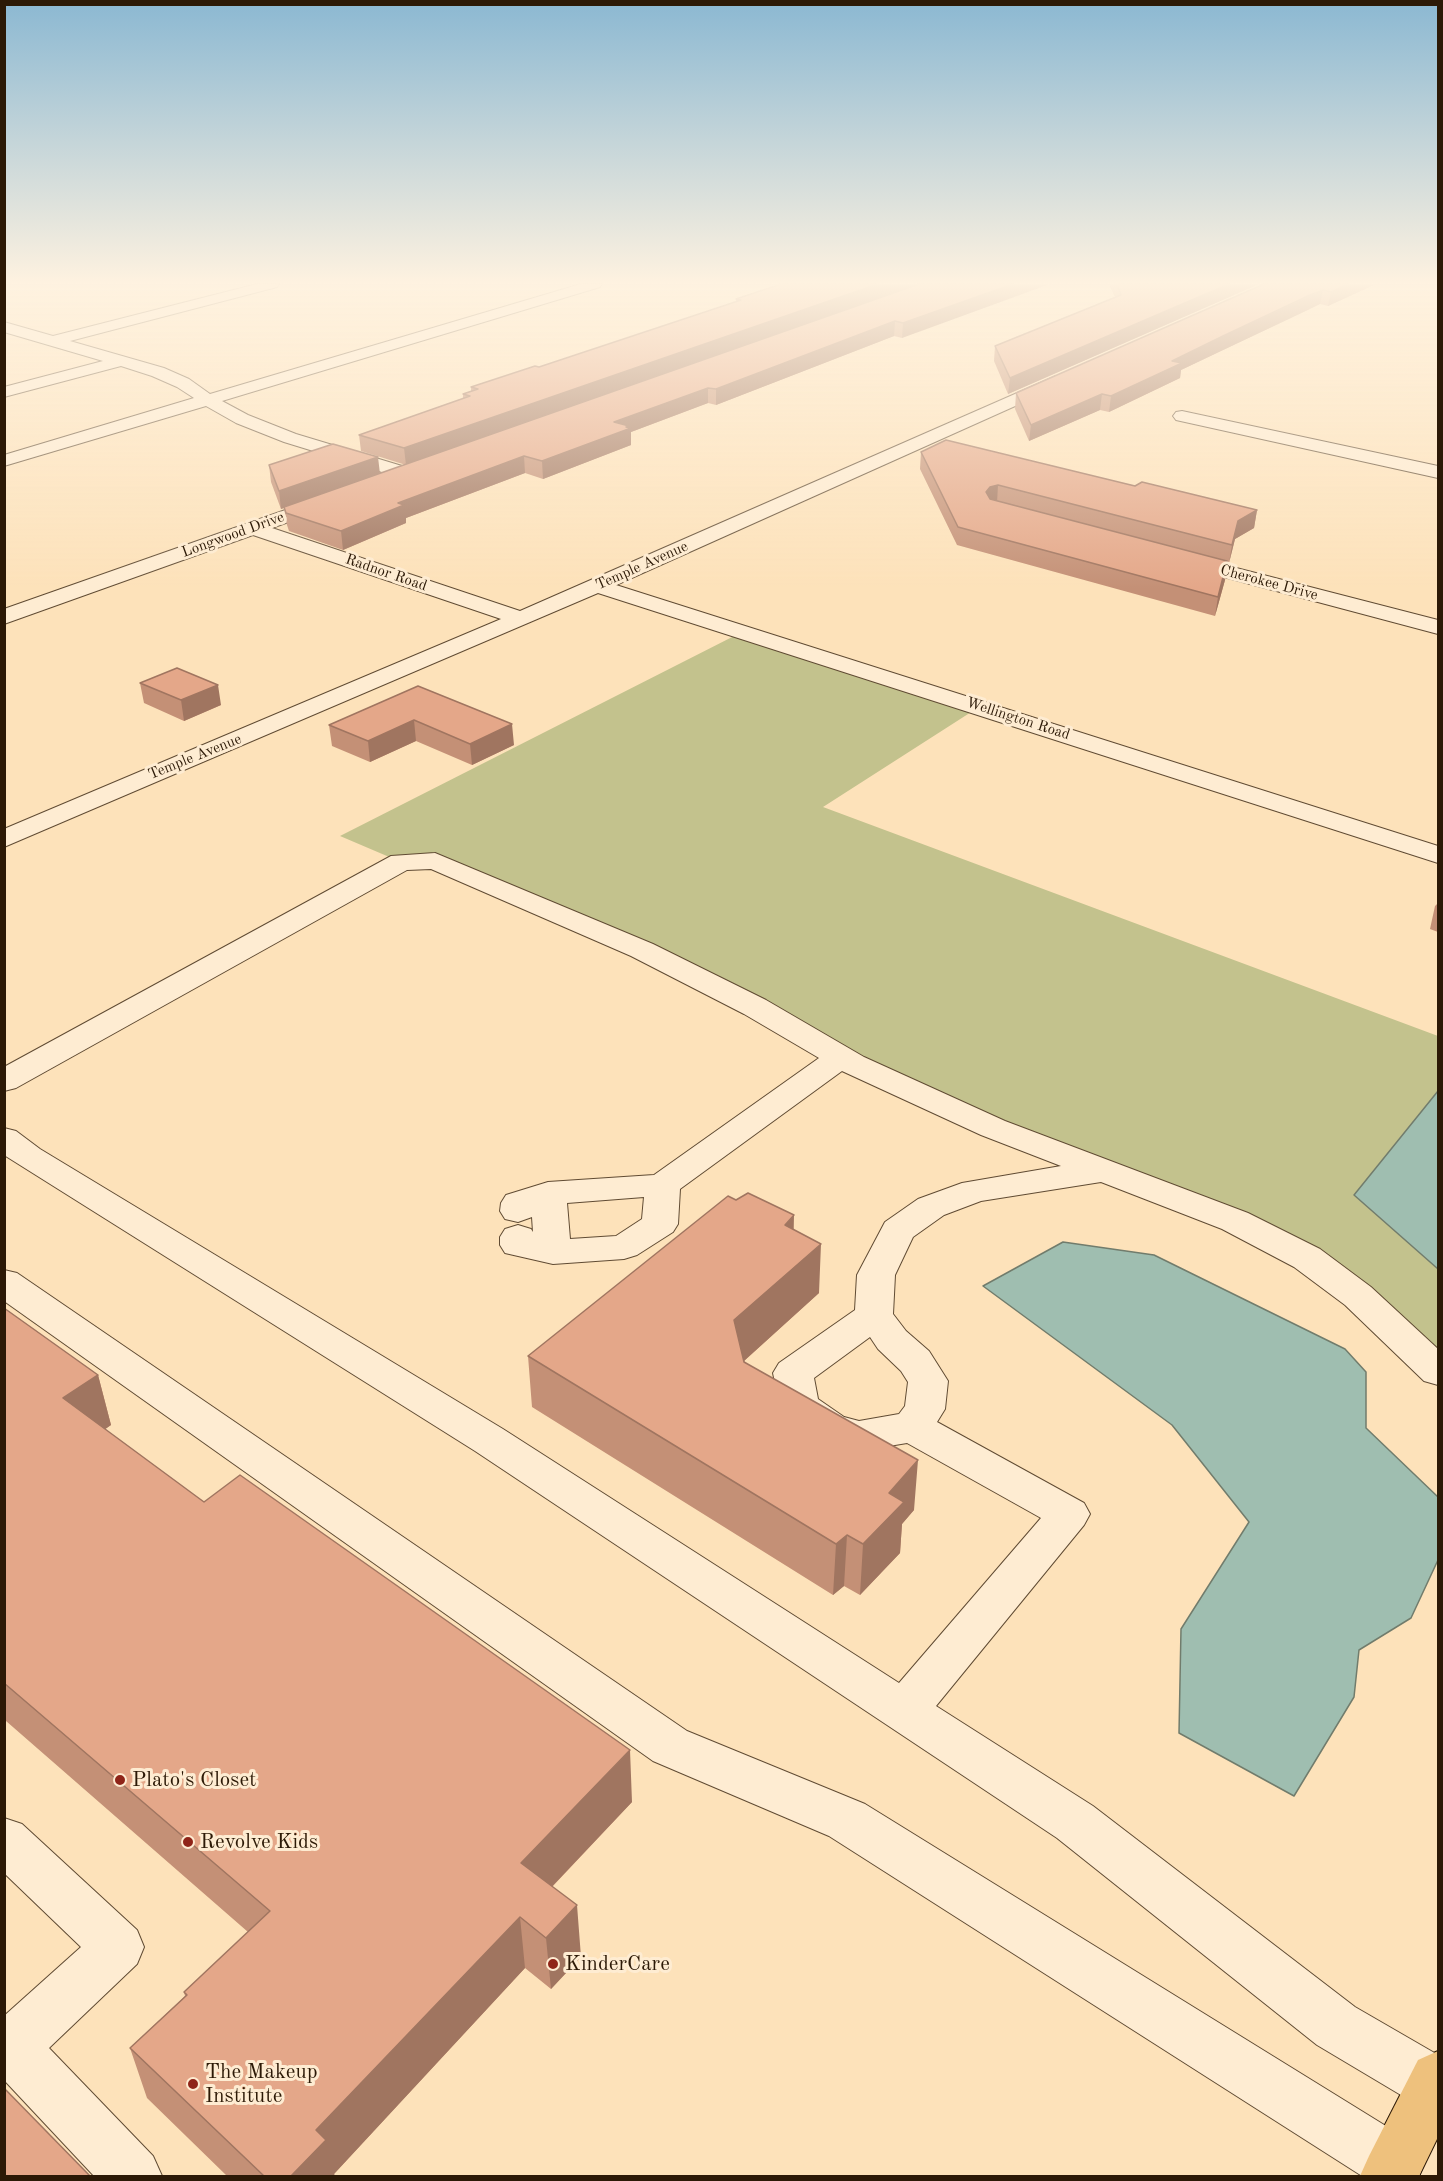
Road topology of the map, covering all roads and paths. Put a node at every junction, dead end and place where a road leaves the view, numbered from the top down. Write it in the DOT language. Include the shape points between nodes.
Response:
graph roads {
  1 [pos="28,386"];
  2 [pos="188,386"];
  3 [pos="255,386"];
  4 [pos="1044,386"];
  5 [pos="4,392"];
  6 [pos="208,400"];
  7 [pos="1182,416"];
  8 [pos="4,461"];
  9 [pos="1438,472"];
  10 [pos="383,482"];
  11 [pos="349,494"];
  12 [pos="253,528"];
  13 [pos="1166,556"];
  14 [pos="597,586"];
  15 [pos="4,617"];
  16 [pos="519,618"];
  17 [pos="1438,627"];
  18 [pos="4,839"];
  19 [pos="1438,855"];
  20 [pos="841,1057"];
  21 [pos="4,1081"];
  22 [pos="4,1138"];
  23 [pos="1101,1171"];
  24 [pos="663,1185"];
  25 [pos="548,1193"];
  26 [pos="553,1252"];
  27 [pos="4,1282"];
  28 [pos="874,1315"];
  29 [pos="1438,1371"];
  30 [pos="912,1427"];
  31 [pos="904,1710"];
  32 [pos="4,1840"];
  33 [pos="1437,2082"];
  34 [pos="1392,2170"];
  35 [pos="133,2176"];
  1 -- 5 [label="street"];
  2 -- 6 [label="street"];
  3 -- 6 [label="street"];
  4 -- 14 [label="street, Temple Avenue"];
  6 -- 8 [label="street"];
  6 -- 10 [label="street" via="290,438 412,471"];
  7 -- 9 [label="street"];
  11 -- 12 [label="street, Longwood Drive"];
  12 -- 15 [label="street, Longwood Drive"];
  12 -- 16 [label="street, Radnor Road"];
  13 -- 17 [label="street, Cherokee Drive"];
  14 -- 16 [label="street, Temple Avenue"];
  14 -- 19 [label="street, Wellington Road"];
  16 -- 18 [label="street, Temple Avenue"];
  20 -- 21 [label="street" via="755,1007 642,950 435,861 401,862"];
  20 -- 23 [label="street" via="993,1128"];
  20 -- 24 [label="street"];
  22 -- 31 [label="street" via="28,1157 489,1440"];
  23 -- 28 [label="street" via="974,1191 931,1207 898,1230 876,1275"];
  23 -- 29 [label="street" via="1235,1221 1307,1258 1358,1296"];
  24 -- 25 [label="street"];
  24 -- 26 [label="street" via="660,1224 624,1247"];
  25 -- 26 [label="street"];
  25 -- 26 [label="street" via="519,1203 518,1245"];
  27 -- 34 [label="street" via="670,1746 847,1820"];
  28 -- 30 [label="street" via="892,1340 915,1361 928,1382 925,1409"];
  28 -- 30 [label="street" via="793,1373 800,1406 830,1426 860,1436"];
  30 -- 31 [label="street" via="1069,1514"];
  31 -- 33 [label="street" via="1075,1822 1336,2026"];
  32 -- 35 [label="street" via="118,1947 12,2047"];
  33 -- 34 [label="main road"];
}
